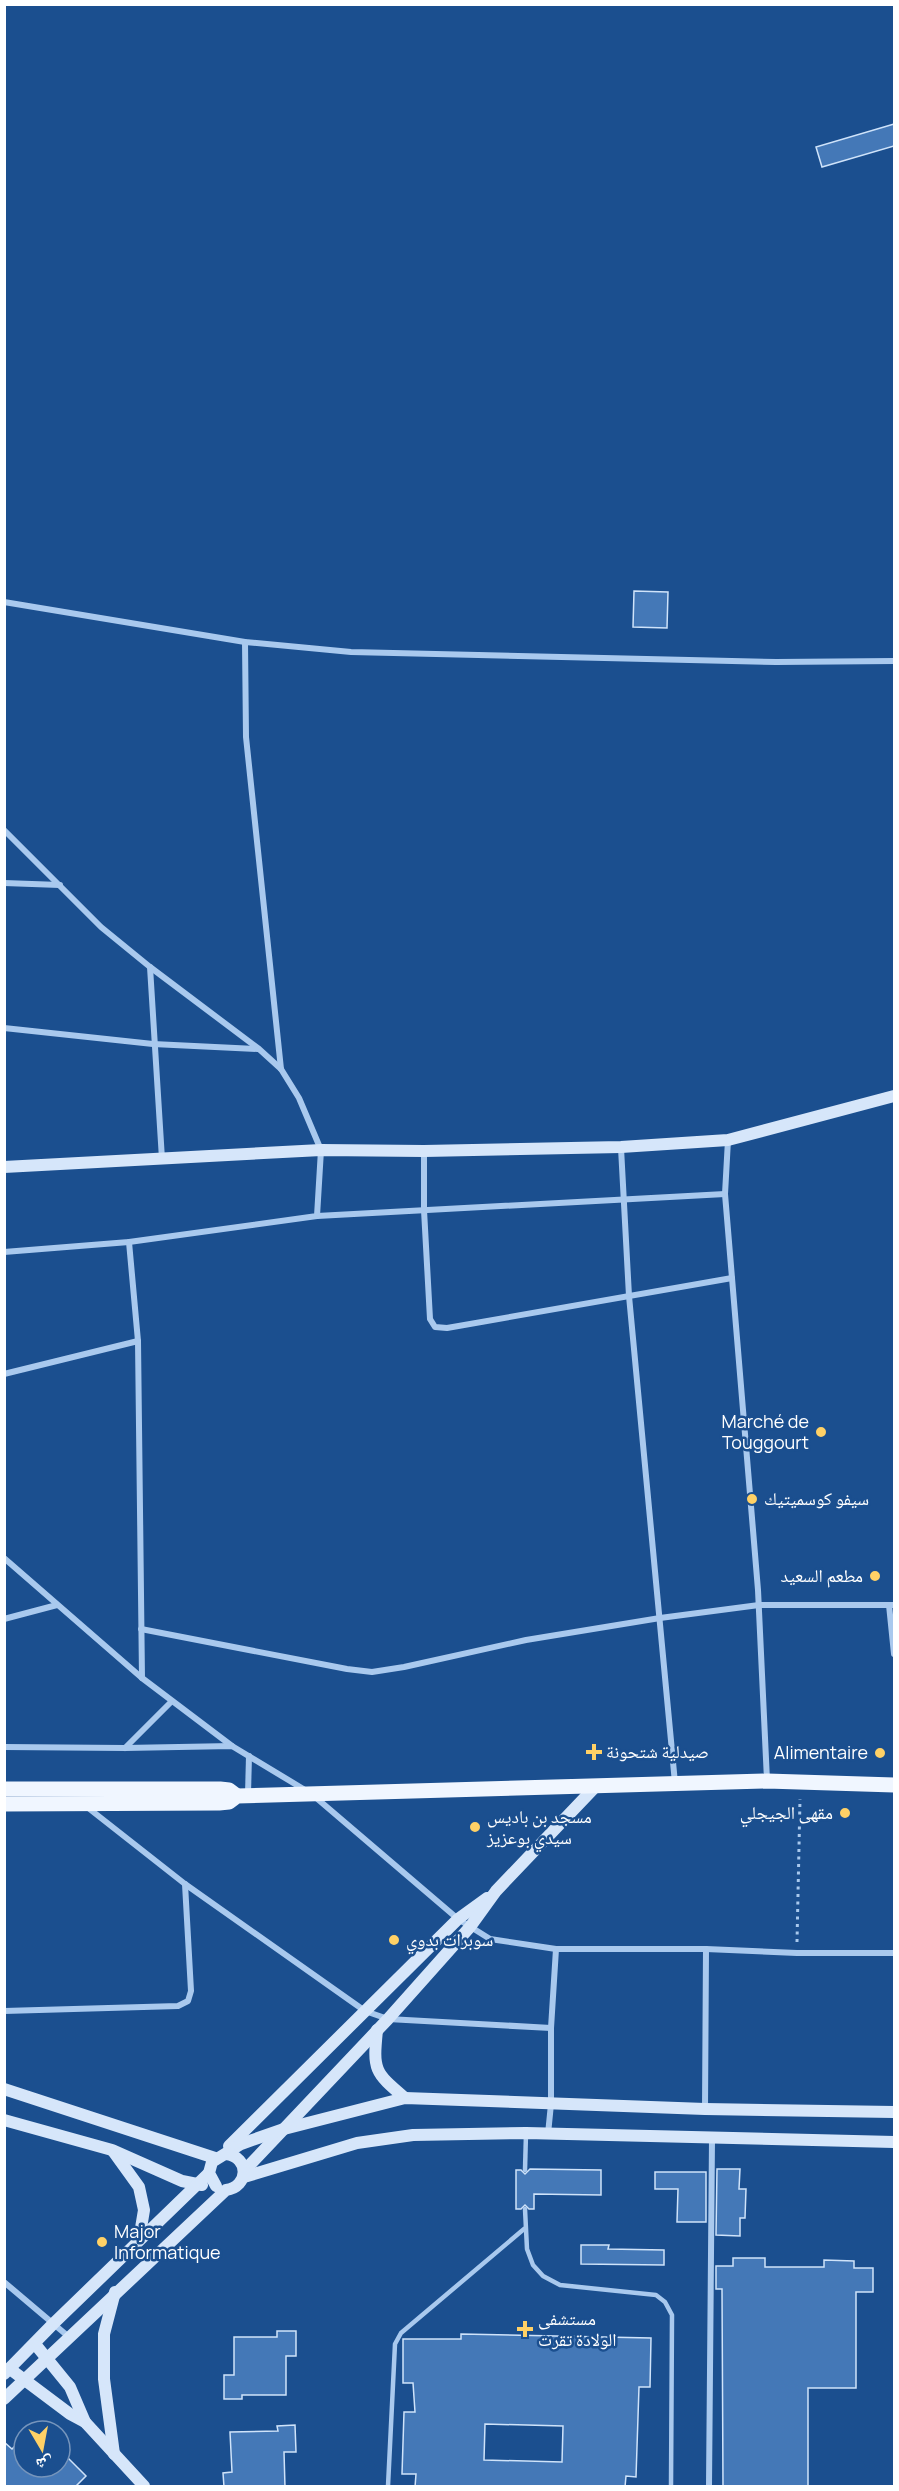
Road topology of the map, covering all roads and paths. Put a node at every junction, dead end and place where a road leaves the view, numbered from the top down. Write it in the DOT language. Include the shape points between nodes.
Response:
graph roads {
  1 [pos="4,602"];
  2 [pos="245,642"];
  3 [pos="894,661"];
  4 [pos="4,830"];
  5 [pos="4,884"];
  6 [pos="60,885"];
  7 [pos="150,967"];
  8 [pos="4,1028"];
  9 [pos="153,1044"];
  10 [pos="259,1049"];
  11 [pos="281,1069"];
  12 [pos="894,1096"];
  13 [pos="728,1140"];
  14 [pos="621,1147"];
  15 [pos="321,1150"];
  16 [pos="424,1151"];
  17 [pos="162,1159"];
  18 [pos="4,1167"];
  19 [pos="725,1194"];
  20 [pos="624,1198"];
  21 [pos="424,1210"];
  22 [pos="317,1216"];
  23 [pos="129,1242"];
  24 [pos="4,1252"];
  25 [pos="732,1278"];
  26 [pos="629,1296"];
  27 [pos="138,1341"];
  28 [pos="4,1374"];
  29 [pos="4,1558"];
  30 [pos="57,1605"];
  31 [pos="759,1605"];
  32 [pos="892,1605"];
  33 [pos="660,1618"];
  34 [pos="4,1620"];
  35 [pos="141,1629"];
  36 [pos="894,1654"];
  37 [pos="142,1678"];
  38 [pos="171,1702"];
  39 [pos="232,1746"];
  40 [pos="4,1747"];
  41 [pos="125,1748"];
  42 [pos="249,1756"];
  43 [pos="767,1781"];
  44 [pos="801,1782"];
  45 [pos="675,1784"];
  46 [pos="894,1785"];
  47 [pos="596,1786"];
  48 [pos="4,1789"];
  49 [pos="313,1795"];
  50 [pos="242,1796"];
  51 [pos="4,1804"];
  52 [pos="84,1804"];
  53 [pos="185,1884"];
  54 [pos="496,1891"];
  55 [pos="458,1919"];
  56 [pos="470,1927"];
  57 [pos="706,1948"];
  58 [pos="556,1949"];
  59 [pos="797,1953"];
  60 [pos="894,1953"];
  61 [pos="4,2011"];
  62 [pos="365,2011"];
  63 [pos="388,2019"];
  64 [pos="551,2028"];
  65 [pos="376,2030"];
  66 [pos="4,2089"];
  67 [pos="405,2098"];
  68 [pos="551,2104"];
  69 [pos="705,2109"];
  70 [pos="894,2112"];
  71 [pos="4,2120"];
  72 [pos="284,2129"];
  73 [pos="526,2133"];
  74 [pos="548,2134"];
  75 [pos="712,2139"];
  76 [pos="894,2142"];
  77 [pos="112,2150"];
  78 [pos="220,2156"];
  79 [pos="525,2169"];
  80 [pos="209,2173"];
  81 [pos="244,2173"];
  82 [pos="197,2184"];
  83 [pos="221,2188"];
  84 [pos="525,2208"];
  85 [pos="525,2229"];
  86 [pos="139,2240"];
  87 [pos="4,2282"];
  88 [pos="116,2292"];
  89 [pos="53,2324"];
  90 [pos="69,2337"];
  91 [pos="35,2344"];
  92 [pos="49,2359"];
  93 [pos="7,2371"];
  94 [pos="25,2380"];
  95 [pos="4,2399"];
  96 [pos="85,2422"];
  97 [pos="114,2454"];
  98 [pos="144,2487"];
  99 [pos="388,2487"];
  100 [pos="671,2487"];
  101 [pos="709,2487"];
  1 -- 2 [label="street"];
  2 -- 3 [label="street" via="351,652"];
  2 -- 11 [label="street" via="246,737"];
  4 -- 6 [label="street"];
  5 -- 6 [label="street"];
  6 -- 7 [label="street" via="101,927"];
  7 -- 9 [label="street"];
  7 -- 10 [label="street"];
  8 -- 9 [label="street"];
  9 -- 10 [label="street"];
  9 -- 17 [label="street"];
  10 -- 11 [label="street"];
  11 -- 15 [label="street" via="303,1106"];
  12 -- 13 [label="main road"];
  13 -- 14 [label="main road"];
  13 -- 19 [label="street"];
  14 -- 16 [label="main road"];
  14 -- 20 [label="street"];
  15 -- 16 [label="main road"];
  15 -- 17 [label="main road"];
  15 -- 22 [label="street"];
  16 -- 21 [label="street"];
  17 -- 18 [label="main road"];
  19 -- 20 [label="street"];
  19 -- 25 [label="street"];
  20 -- 21 [label="street"];
  20 -- 26 [label="street"];
  21 -- 22 [label="street"];
  21 -- 26 [label="street" via="430,1318 435,1327"];
  22 -- 23 [label="street"];
  23 -- 24 [label="street"];
  23 -- 27 [label="street"];
  25 -- 26 [label="street"];
  25 -- 31 [label="street"];
  26 -- 33 [label="street"];
  27 -- 28 [label="street"];
  27 -- 35 [label="street"];
  29 -- 30 [label="street"];
  30 -- 34 [label="street"];
  30 -- 37 [label="street"];
  31 -- 32 [label="street"];
  31 -- 33 [label="street"];
  31 -- 43 [label="street"];
  32 -- 36 [label="street"];
  33 -- 35 [label="street" via="526,1640 372,1672"];
  33 -- 45 [label="street"];
  35 -- 37 [label="street"];
  37 -- 38 [label="street"];
  38 -- 39 [label="street"];
  38 -- 41 [label="street"];
  39 -- 41 [label="street"];
  39 -- 42 [label="street"];
  40 -- 41 [label="street"];
  42 -- 49 [label="street"];
  42 -- 50 [label="street"];
  43 -- 44 [label="main road"];
  43 -- 45 [label="main road"];
  44 -- 46 [label="main road"];
  44 -- 59 [label="path"];
  45 -- 47 [label="main road"];
  47 -- 49 [label="main road"];
  47 -- 54 [label="main road"];
  48 -- 50 [label="main road" via="220,1789"];
  49 -- 50 [label="main road"];
  49 -- 55 [label="street"];
  50 -- 52 [label="main road" via="219,1803"];
  51 -- 52 [label="main road"];
  52 -- 53 [label="street"];
  53 -- 61 [label="street" via="191,1991 188,2001 178,2006"];
  53 -- 62 [label="street"];
  54 -- 55 [label="main road"];
  54 -- 56 [label="main road"];
  55 -- 56 [label="street"];
  55 -- 62 [label="main road"];
  56 -- 58 [label="street" via="490,1939"];
  56 -- 63 [label="main road"];
  57 -- 58 [label="street"];
  57 -- 59 [label="street"];
  57 -- 69 [label="street"];
  58 -- 64 [label="street"];
  59 -- 60 [label="street"];
  62 -- 63 [label="street"];
  62 -- 78 [label="main road"];
  63 -- 64 [label="street"];
  63 -- 65 [label="main road"];
  64 -- 68 [label="street"];
  65 -- 67 [label="main road" via="377,2071"];
  65 -- 72 [label="main road"];
  66 -- 78 [label="main road"];
  67 -- 68 [label="main road"];
  67 -- 72 [label="main road"];
  68 -- 69 [label="main road"];
  68 -- 74 [label="street"];
  69 -- 70 [label="main road"];
  71 -- 77 [label="main road"];
  72 -- 78 [label="main road"];
  72 -- 81 [label="main road"];
  73 -- 74 [label="main road"];
  73 -- 79 [label="lane"];
  73 -- 81 [label="main road" via="413,2135 357,2143"];
  74 -- 75 [label="main road"];
  75 -- 76 [label="main road"];
  75 -- 101 [label="street"];
  77 -- 82 [label="main road"];
  77 -- 86 [label="main road" via="139,2187 144,2210"];
  78 -- 80 [label="main road"];
  78 -- 81 [label="main road" via="240,2160"];
  80 -- 82 [label="main road"];
  80 -- 83 [label="main road"];
  81 -- 83 [label="main road" via="237,2186"];
  82 -- 83 [label="main road"];
  82 -- 86 [label="main road"];
  83 -- 88 [label="main road"];
  84 -- 85 [label="lane"];
  85 -- 99 [label="lane" via="401,2333 395,2344"];
  85 -- 100 [label="lane" via="533,2265 560,2285 634,2291 656,2295 665,2302 672,2315"];
  86 -- 89 [label="main road"];
  87 -- 89 [label="street"];
  88 -- 90 [label="main road"];
  88 -- 97 [label="main road" via="104,2334 104,2379"];
  89 -- 90 [label="street"];
  89 -- 91 [label="main road"];
  90 -- 92 [label="main road"];
  91 -- 92 [label="main road"];
  91 -- 93 [label="main road"];
  92 -- 94 [label="main road"];
  92 -- 96 [label="main road" via="76,2397"];
  93 -- 94 [label="main road"];
  94 -- 95 [label="main road"];
  94 -- 96 [label="main road"];
  96 -- 97 [label="main road"];
  97 -- 98 [label="main road"];
}
